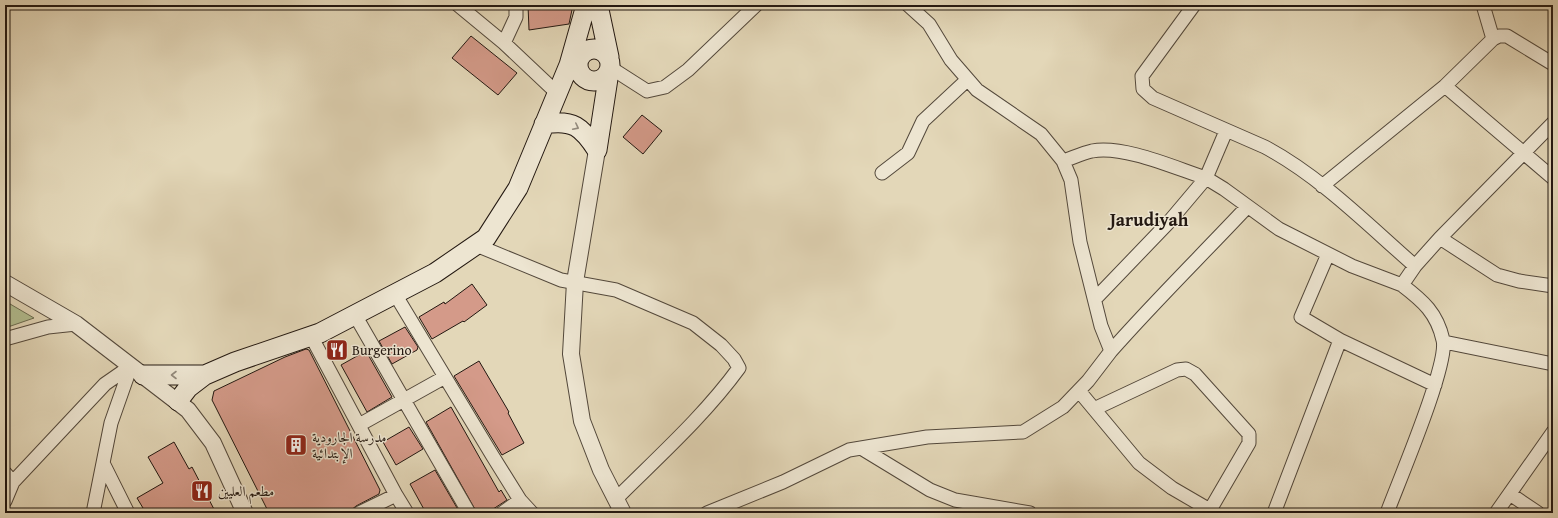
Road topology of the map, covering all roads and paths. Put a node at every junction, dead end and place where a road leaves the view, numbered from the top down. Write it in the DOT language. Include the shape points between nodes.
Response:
graph roads {
  1 [pos="458,5"];
  2 [pos="516,5"];
  3 [pos="586,5"];
  4 [pos="598,5"];
  5 [pos="756,5"];
  6 [pos="908,5"];
  7 [pos="1194,5"];
  8 [pos="1483,5"];
  9 [pos="578,31"];
  10 [pos="1493,39"];
  11 [pos="504,43"];
  12 [pos="586,51"];
  13 [pos="1553,64"];
  14 [pos="610,66"];
  15 [pos="587,79"];
  16 [pos="967,80"];
  17 [pos="1445,86"];
  18 [pos="557,92"];
  19 [pos="1553,123"];
  20 [pos="544,124"];
  21 [pos="1226,130"];
  22 [pos="597,150"];
  23 [pos="1523,153"];
  24 [pos="1063,161"];
  25 [pos="882,173"];
  26 [pos="1206,178"];
  27 [pos="1553,178"];
  28 [pos="1322,186"];
  29 [pos="1247,207"];
  30 [pos="1440,238"];
  31 [pos="476,245"];
  32 [pos="1328,254"];
  33 [pos="1415,266"];
  34 [pos="575,282"];
  35 [pos="5,283"];
  36 [pos="1402,285"];
  37 [pos="1553,286"];
  38 [pos="395,294"];
  39 [pos="1095,299"];
  40 [pos="355,314"];
  41 [pos="76,324"];
  42 [pos="311,336"];
  43 [pos="5,339"];
  44 [pos="1340,340"];
  45 [pos="1444,342"];
  46 [pos="1111,351"];
  47 [pos="1553,364"];
  48 [pos="137,370"];
  49 [pos="205,376"];
  50 [pos="445,377"];
  51 [pos="1435,385"];
  52 [pos="1079,391"];
  53 [pos="178,400"];
  54 [pos="404,401"];
  55 [pos="1094,409"];
  56 [pos="359,425"];
  57 [pos="1552,434"];
  58 [pos="861,448"];
  59 [pos="104,465"];
  60 [pos="9,477"];
  61 [pos="1510,494"];
  62 [pos="396,495"];
  63 [pos="617,498"];
  64 [pos="520,500"];
  65 [pos="5,501"];
  66 [pos="1212,512"];
  67 [pos="93,513"];
  68 [pos="128,513"];
  69 [pos="245,513"];
  70 [pos="359,513"];
  71 [pos="406,513"];
  72 [pos="469,513"];
  73 [pos="502,513"];
  74 [pos="532,513"];
  75 [pos="623,513"];
  76 [pos="707,513"];
  77 [pos="1030,513"];
  78 [pos="1274,513"];
  79 [pos="1387,513"];
  80 [pos="1496,513"];
  81 [pos="1538,513"];
  1 -- 11 [label="street"];
  2 -- 11 [label="street" via="516,17"];
  3 -- 9 [label="main road"];
  4 -- 14 [label="main road"];
  5 -- 14 [label="street" via="688,70 665,87 647,91"];
  6 -- 16 [label="street" via="929,24 951,60"];
  7 -- 21 [label="street" via="1142,76 1143,89 1152,98"];
  8 -- 10 [label="street"];
  9 -- 12 [label="main road"];
  9 -- 18 [label="main road"];
  10 -- 13 [label="street" via="1507,36"];
  10 -- 17 [label="street"];
  11 -- 18 [label="street"];
  12 -- 14 [label="main road" via="601,50"];
  12 -- 15 [label="main road" via="578,65 579,71"];
  14 -- 15 [label="main road" via="602,80"];
  14 -- 22 [label="main road"];
  15 -- 20 [label="main road"];
  15 -- 22 [label="main road"];
  16 -- 24 [label="street" via="977,90 1042,134"];
  16 -- 25 [label="street" via="923,121 908,153"];
  17 -- 23 [label="street"];
  17 -- 28 [label="street"];
  18 -- 20 [label="main road"];
  19 -- 23 [label="street"];
  20 -- 22 [label="main road, one-way" via="564,122 576,125 587,134"];
  20 -- 31 [label="main road" via="518,188 486,238"];
  21 -- 26 [label="street"];
  21 -- 28 [label="street" via="1283,157"];
  22 -- 34 [label="street"];
  23 -- 27 [label="street"];
  23 -- 30 [label="street"];
  24 -- 26 [label="street" via="1092,151 1120,151"];
  24 -- 39 [label="street" via="1071,180 1080,242"];
  26 -- 29 [label="street"];
  26 -- 39 [label="street" via="1168,223"];
  28 -- 33 [label="street"];
  29 -- 32 [label="street" via="1279,228"];
  29 -- 46 [label="street"];
  30 -- 33 [label="street"];
  30 -- 37 [label="street" via="1497,276"];
  31 -- 34 [label="street" via="561,280"];
  31 -- 38 [label="main road" via="435,273"];
  32 -- 36 [label="street" via="1377,277"];
  32 -- 44 [label="street" via="1301,317"];
  33 -- 36 [label="street"];
  34 -- 63 [label="street" via="571,354 582,421 601,470"];
  34 -- 63 [label="street" via="616,290 693,323 722,345 739,368 688,428"];
  35 -- 41 [label="street"];
  36 -- 45 [label="street" via="1424,302 1438,323"];
  38 -- 40 [label="main road"];
  38 -- 50 [label="street"];
  39 -- 46 [label="street" via="1101,326"];
  40 -- 42 [label="main road"];
  40 -- 54 [label="street"];
  41 -- 43 [label="street"];
  41 -- 48 [label="street"];
  42 -- 49 [label="main road" via="235,362"];
  42 -- 56 [label="street"];
  44 -- 51 [label="street"];
  44 -- 78 [label="street"];
  45 -- 47 [label="street"];
  45 -- 51 [label="street"];
  46 -- 52 [label="street"];
  49 -- 48 [label="main road, one-way"];
  48 -- 53 [label="street"];
  48 -- 59 [label="street" via="111,423"];
  48 -- 60 [label="street" via="105,384"];
  49 -- 53 [label="main road" via="188,388"];
  50 -- 54 [label="street"];
  50 -- 64 [label="street"];
  51 -- 79 [label="street"];
  52 -- 55 [label="street"];
  52 -- 58 [label="street" via="1062,407 1023,432 927,437"];
  53 -- 69 [label="street" via="212,444"];
  54 -- 56 [label="street"];
  54 -- 72 [label="street"];
  55 -- 66 [label="street" via="1139,463 1172,488"];
  55 -- 66 [label="street" via="1177,370 1186,368 1195,374 1249,434 1249,443"];
  56 -- 62 [label="street"];
  57 -- 61 [label="street"];
  58 -- 76 [label="street" via="848,450 783,482"];
  58 -- 77 [label="street" via="930,490 955,500"];
  59 -- 67 [label="street"];
  59 -- 68 [label="street"];
  60 -- 65 [label="street"];
  61 -- 80 [label="street"];
  61 -- 81 [label="street"];
  62 -- 70 [label="street"];
  62 -- 71 [label="street"];
  63 -- 75 [label="street"];
  64 -- 73 [label="street"];
  64 -- 74 [label="street"];
}
